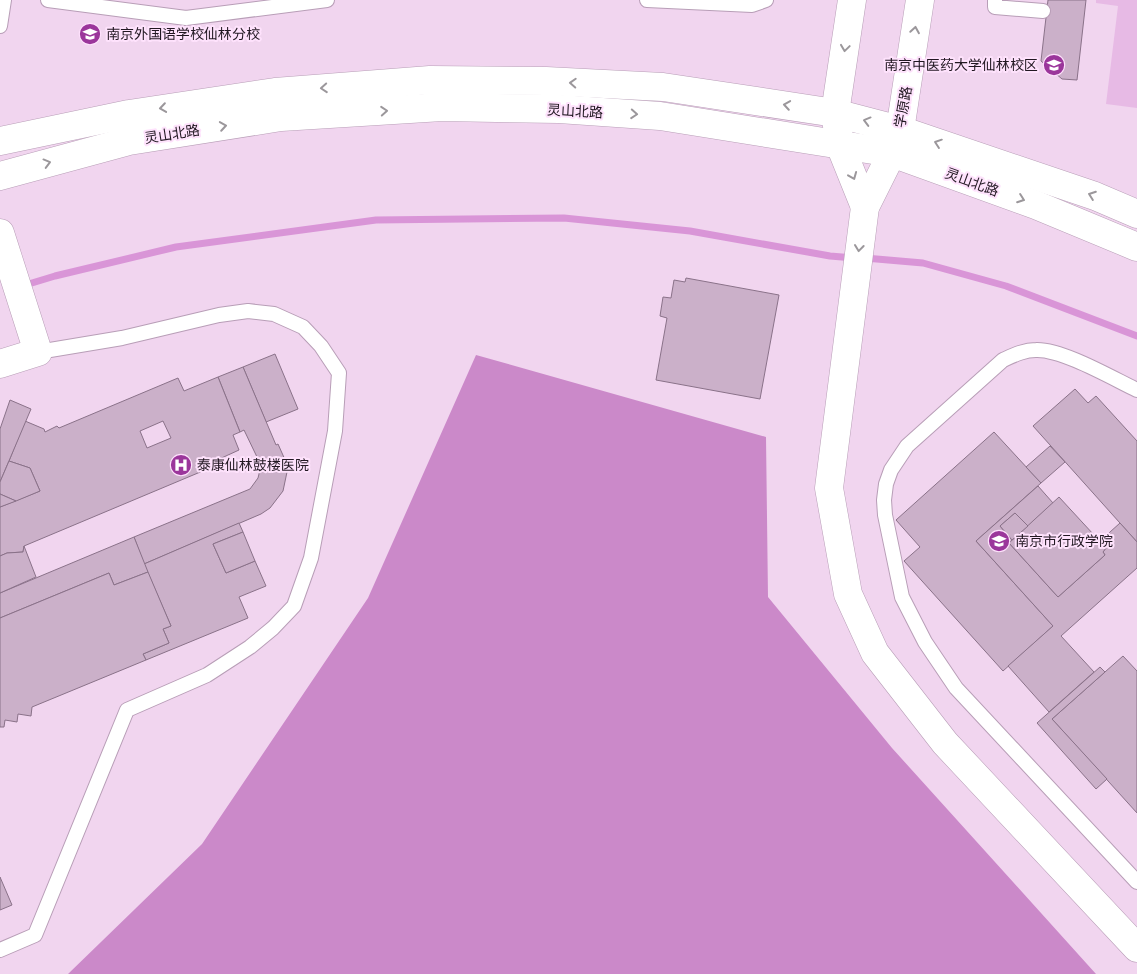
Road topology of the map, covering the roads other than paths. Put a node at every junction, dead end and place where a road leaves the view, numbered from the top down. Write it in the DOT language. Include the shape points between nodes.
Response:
graph roads {
  1 [pos="4,0"];
  2 [pos="48,0"];
  3 [pos="327,0"];
  4 [pos="647,0"];
  5 [pos="766,0"];
  6 [pos="852,0"];
  7 [pos="920,0"];
  8 [pos="995,0"];
  9 [pos="1042,11"];
  10 [pos="0,26"];
  11 [pos="835,113"];
  12 [pos="0,140"];
  13 [pos="896,142"];
  14 [pos="840,145"];
  15 [pos="0,176"];
  16 [pos="865,207"];
  17 [pos="1137,214"];
  18 [pos="0,233"];
  19 [pos="1137,247"];
  20 [pos="38,352"];
  21 [pos="0,364"];
  22 [pos="1137,390"];
  23 [pos="1137,882"];
  24 [pos="1137,948"];
  25 [pos="0,950"];
  1 -- 10 [label="lane"];
  2 -- 3 [label="lane" via="186,18"];
  4 -- 5 [label="lane" via="752,5"];
  6 -- 11 [label="main road, 学原路, one-way"];
  13 -- 7 [label="main road, 学原路, one-way"];
  8 -- 9 [label="lane" via="995,8"];
  11 -- 12 [label="main road, 灵山北路, one-way" via="663,87 430,80 275,92 128,114"];
  13 -- 11 [label="main road, 灵山北路, one-way"];
  11 -- 14 [label="main road, 学原路"];
  13 -- 14 [label="main road, 灵山北路"];
  13 -- 16 [label="main road, 学原路"];
  17 -- 13 [label="main road, 灵山北路, one-way" via="1095,196"];
  13 -- 19 [label="main road, 灵山北路, one-way"];
  15 -- 14 [label="main road, 灵山北路, one-way" via="129,141 281,117 442,107 559,109 660,116"];
  14 -- 16 [label="main road, 学原路, one-way"];
  16 -- 24 [label="main road, 学原路, one-way" via="829,488 848,594 875,653 945,743"];
  18 -- 20 [label="main road"];
  20 -- 21 [label="main road"];
  20 -- 25 [label="lane" via="122,338 219,315 248,311 274,314 303,327 339,373 336,421 311,558 294,606 274,628 207,675 127,710 35,935"];
  22 -- 23 [label="lane" via="1057,353 1036,350 1013,355 1003,360 907,446 891,470 884,500 902,597 925,642 956,688"];
}
